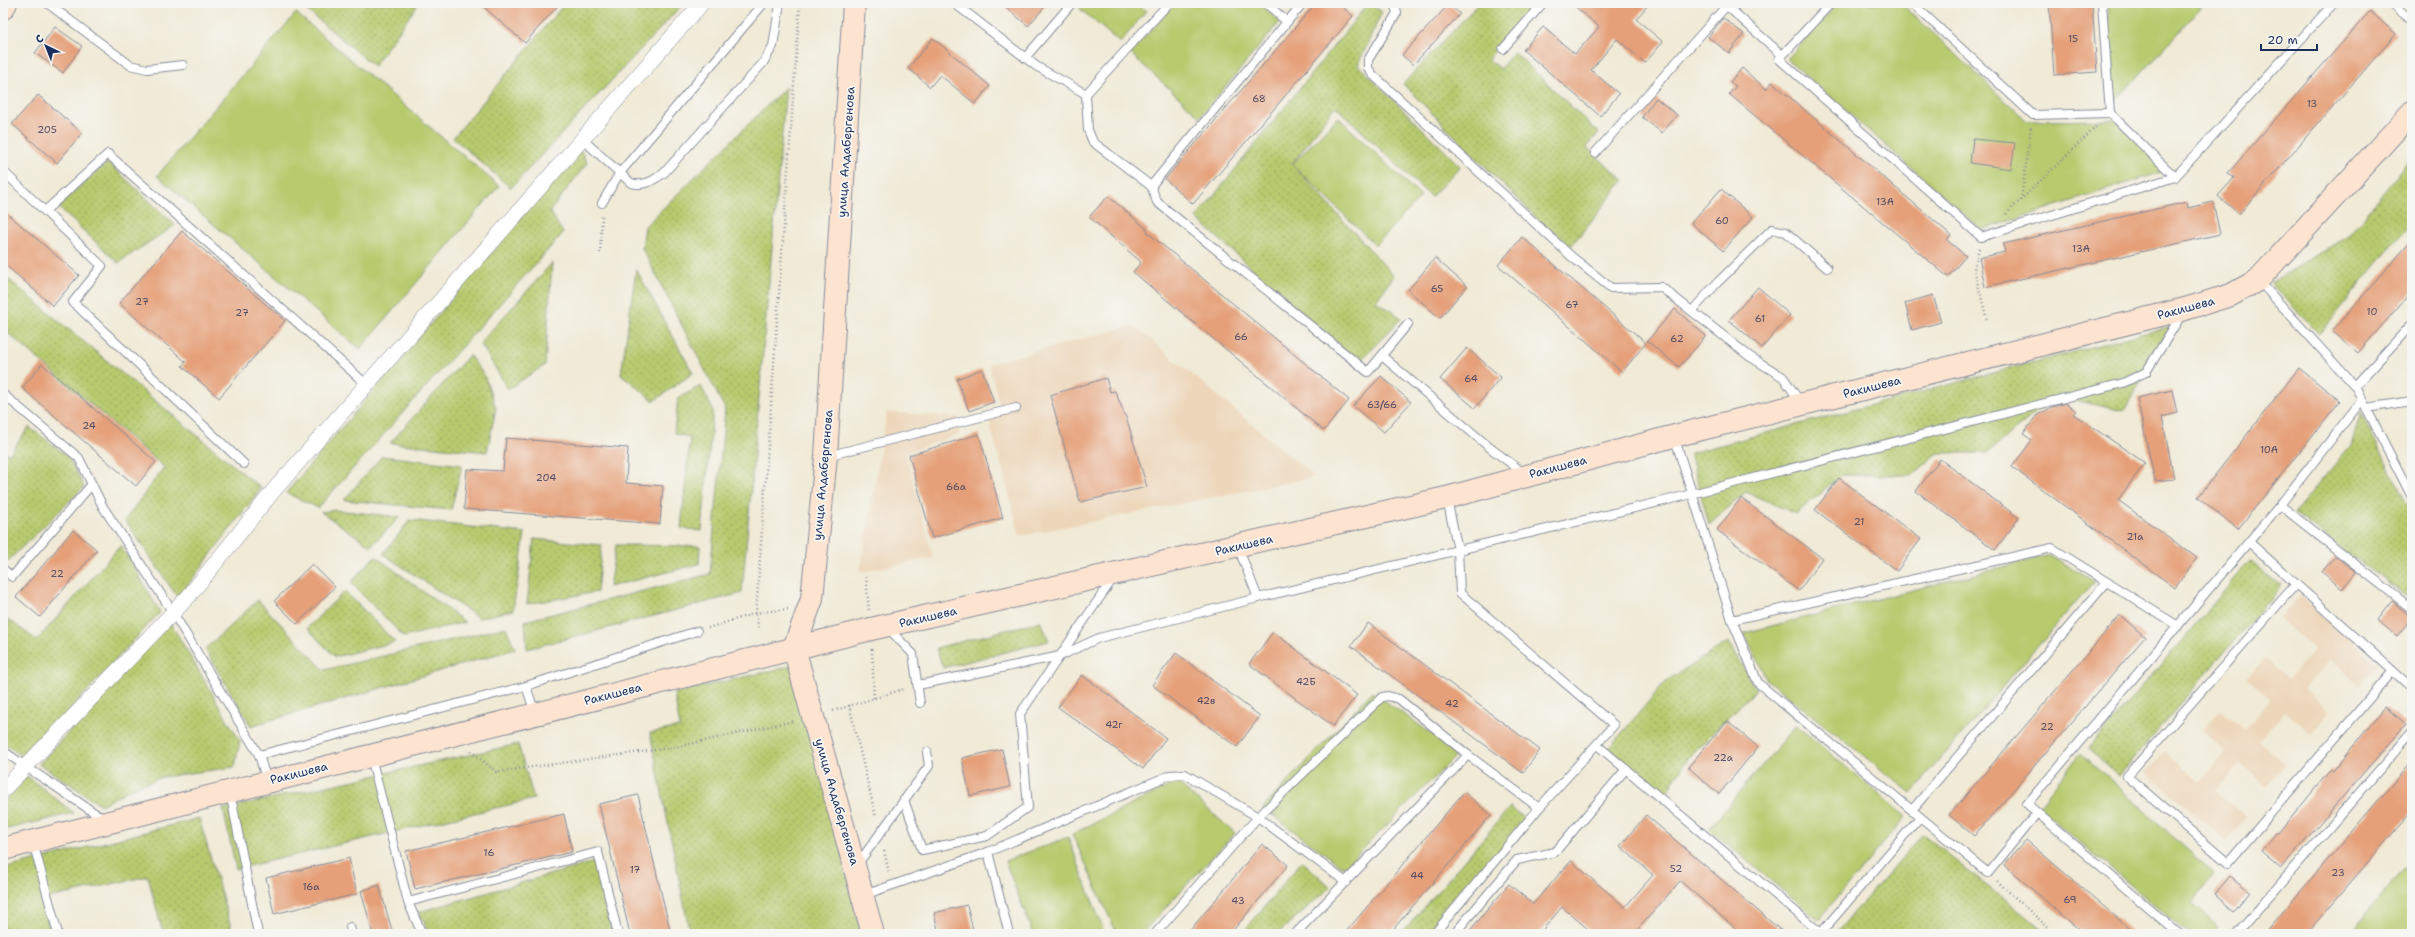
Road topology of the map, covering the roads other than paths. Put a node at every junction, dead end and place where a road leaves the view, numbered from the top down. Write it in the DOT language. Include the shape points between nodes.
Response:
graph roads {
  1 [pos="6,3"];
  2 [pos="47,3"];
  3 [pos="702,3"];
  4 [pos="764,3"];
  5 [pos="780,3"];
  6 [pos="854,3"];
  7 [pos="954,3"];
  8 [pos="1072,3"];
  9 [pos="1169,3"];
  10 [pos="1266,3"];
  11 [pos="1303,3"];
  12 [pos="1394,3"];
  13 [pos="1543,3"];
  14 [pos="1831,3"];
  15 [pos="1912,3"];
  16 [pos="2102,3"];
  17 [pos="2334,3"];
  18 [pos="2392,3"];
  19 [pos="1728,4"];
  20 [pos="3,8"];
  21 [pos="1287,22"];
  22 [pos="2412,22"];
  23 [pos="1503,49"];
  24 [pos="1782,55"];
  25 [pos="1025,58"];
  26 [pos="183,65"];
  27 [pos="1086,94"];
  28 [pos="2412,112"];
  29 [pos="2110,113"];
  30 [pos="581,138"];
  31 [pos="1595,153"];
  32 [pos="3,171"];
  33 [pos="619,174"];
  34 [pos="2175,177"];
  35 [pos="1150,186"];
  36 [pos="602,203"];
  37 [pos="45,211"];
  38 [pos="1827,268"];
  39 [pos="2258,280"];
  40 [pos="2185,310"];
  41 [pos="1692,311"];
  42 [pos="1408,324"];
  43 [pos="2412,324"];
  44 [pos="1382,356"];
  45 [pos="366,384"];
  46 [pos="2355,386"];
  47 [pos="3,394"];
  48 [pos="2362,400"];
  49 [pos="2412,401"];
  50 [pos="1802,404"];
  51 [pos="1016,408"];
  52 [pos="2366,408"];
  53 [pos="1674,436"];
  54 [pos="826,456"];
  55 [pos="244,464"];
  56 [pos="1527,476"];
  57 [pos="92,484"];
  58 [pos="1691,494"];
  59 [pos="2412,497"];
  60 [pos="1446,498"];
  61 [pos="2280,506"];
  62 [pos="2249,542"];
  63 [pos="1237,546"];
  64 [pos="1458,550"];
  65 [pos="3,569"];
  66 [pos="1116,574"];
  67 [pos="2107,582"];
  68 [pos="2296,584"];
  69 [pos="1258,598"];
  70 [pos="2412,609"];
  71 [pos="172,611"];
  72 [pos="1732,620"];
  73 [pos="2178,626"];
  74 [pos="887,627"];
  75 [pos="698,631"];
  76 [pos="794,648"];
  77 [pos="1060,656"];
  78 [pos="2393,671"];
  79 [pos="918,685"];
  80 [pos="526,686"];
  81 [pos="2412,688"];
  82 [pos="920,703"];
  83 [pos="536,714"];
  84 [pos="2412,732"];
  85 [pos="1597,745"];
  86 [pos="3,751"];
  87 [pos="927,752"];
  88 [pos="259,755"];
  89 [pos="1468,755"];
  90 [pos="370,756"];
  91 [pos="26,766"];
  92 [pos="1626,769"];
  93 [pos="267,781"];
  94 [pos="3,790"];
  95 [pos="230,791"];
  96 [pos="904,800"];
  97 [pos="1539,808"];
  98 [pos="1912,810"];
  99 [pos="2037,813"];
  100 [pos="1258,817"];
  101 [pos="1920,817"];
  102 [pos="107,822"];
  103 [pos="33,841"];
  104 [pos="3,849"];
  105 [pos="988,852"];
  106 [pos="856,867"];
  107 [pos="1346,882"];
  108 [pos="863,895"];
  109 [pos="408,902"];
  110 [pos="58,934"];
  111 [pos="258,934"];
  112 [pos="422,934"];
  113 [pos="618,934"];
  114 [pos="873,934"];
  115 [pos="1009,934"];
  116 [pos="1154,934"];
  117 [pos="1295,934"];
  118 [pos="1434,934"];
  119 [pos="1454,934"];
  120 [pos="1821,934"];
  121 [pos="2179,934"];
  122 [pos="2237,934"];
  1 -- 20 [label="street"];
  2 -- 26 [label="lane" via="130,65 147,69"];
  3 -- 30 [label="street"];
  4 -- 33 [label="lane"];
  5 -- 33 [label="lane" via="773,46 763,63 664,173 653,181 641,184 631,183"];
  6 -- 54 [label="street, улица Алдабергенова"];
  7 -- 25 [label="lane"];
  8 -- 25 [label="lane"];
  9 -- 27 [label="lane"];
  10 -- 21 [label="lane"];
  11 -- 21 [label="lane"];
  12 -- 41 [label="lane" via="1397,13 1368,60 1368,68 1372,74 1572,257 1611,288 1661,287"];
  13 -- 23 [label="lane"];
  14 -- 24 [label="lane"];
  15 -- 29 [label="lane" via="2033,115"];
  16 -- 29 [label="lane"];
  17 -- 34 [label="lane"];
  18 -- 22 [label="lane"];
  19 -- 24 [label="lane"];
  19 -- 31 [label="lane"];
  21 -- 35 [label="lane"];
  24 -- 34 [label="lane" via="1779,59 1981,237"];
  25 -- 27 [label="lane"];
  27 -- 35 [label="lane" via="1088,130 1093,142"];
  28 -- 39 [label="street, Ракишева"];
  29 -- 34 [label="lane"];
  30 -- 33 [label="lane"];
  30 -- 45 [label="street"];
  32 -- 37 [label="lane"];
  33 -- 36 [label="lane"];
  35 -- 44 [label="lane" via="1157,202 1368,372"];
  37 -- 45 [label="lane" via="108,154"];
  37 -- 55 [label="lane" via="102,266 73,302"];
  38 -- 41 [label="lane" via="1786,232 1772,229 1717,282"];
  39 -- 40 [label="street, Ракишева" via="2231,295"];
  39 -- 46 [label="lane"];
  40 -- 50 [label="street, Ракишева"];
  40 -- 58 [label="lane" via="2146,372 2123,383"];
  41 -- 50 [label="lane" via="1749,356 1783,377"];
  42 -- 44 [label="lane"];
  43 -- 46 [label="lane"];
  44 -- 56 [label="lane"];
  45 -- 71 [label="street" via="274,490 188,597"];
  46 -- 48 [label="lane"];
  47 -- 57 [label="lane" via="79,458"];
  48 -- 52 [label="lane"];
  48 -- 61 [label="lane"];
  49 -- 52 [label="lane"];
  50 -- 53 [label="street, Ракишева"];
  51 -- 54 [label="lane"];
  52 -- 59 [label="lane"];
  53 -- 56 [label="street, Ракишева"];
  53 -- 58 [label="lane"];
  54 -- 76 [label="street, улица Алдабергенова" via="810,606"];
  56 -- 60 [label="street, Ракишева"];
  57 -- 65 [label="lane" via="12,577"];
  57 -- 71 [label="lane" via="103,507"];
  58 -- 64 [label="lane"];
  58 -- 72 [label="lane"];
  60 -- 63 [label="street, Ракишева"];
  60 -- 64 [label="lane"];
  61 -- 62 [label="lane"];
  61 -- 70 [label="lane"];
  62 -- 68 [label="lane"];
  62 -- 73 [label="lane"];
  63 -- 66 [label="street, Ракишева"];
  63 -- 69 [label="lane"];
  64 -- 69 [label="lane"];
  64 -- 85 [label="lane" via="1460,592 1614,725"];
  66 -- 74 [label="street, Ракишева"];
  66 -- 77 [label="lane"];
  67 -- 72 [label="lane" via="2052,548"];
  67 -- 73 [label="lane"];
  67 -- 98 [label="lane"];
  68 -- 78 [label="lane"];
  68 -- 78 [label="lane" via="2127,776 2228,862"];
  69 -- 77 [label="lane" via="1099,638"];
  71 -- 88 [label="lane"];
  71 -- 91 [label="street"];
  72 -- 98 [label="lane" via="1758,683"];
  73 -- 99 [label="lane" via="2027,804"];
  74 -- 76 [label="street, Ракишева"];
  74 -- 79 [label="lane" via="913,654"];
  75 -- 80 [label="lane"];
  76 -- 83 [label="street, Ракишева"];
  76 -- 106 [label="street, улица Алдабергенова"];
  77 -- 79 [label="lane"];
  77 -- 96 [label="lane" via="1020,714 1028,807 987,836 922,850"];
  78 -- 81 [label="lane"];
  79 -- 82 [label="lane"];
  80 -- 83 [label="lane"];
  80 -- 88 [label="lane"];
  83 -- 90 [label="street, Ракишева"];
  84 -- 122 [label="lane"];
  85 -- 92 [label="lane"];
  85 -- 97 [label="lane"];
  86 -- 91 [label="lane"];
  87 -- 96 [label="lane" via="929,766"];
  88 -- 93 [label="lane"];
  89 -- 97 [label="lane"];
  89 -- 100 [label="lane" via="1399,699 1382,697"];
  89 -- 107 [label="lane"];
  90 -- 93 [label="street, Ракишева"];
  90 -- 109 [label="lane"];
  91 -- 94 [label="street"];
  91 -- 102 [label="lane"];
  92 -- 119 [label="lane" via="1555,852 1517,860"];
  92 -- 120 [label="lane"];
  93 -- 95 [label="street, Ракишева"];
  95 -- 102 [label="street, Ракишева"];
  95 -- 111 [label="lane"];
  96 -- 106 [label="lane"];
  97 -- 118 [label="lane"];
  98 -- 101 [label="lane"];
  99 -- 101 [label="lane" via="1988,873"];
  99 -- 121 [label="lane"];
  100 -- 105 [label="lane" via="1185,774 1170,775"];
  100 -- 107 [label="lane"];
  100 -- 116 [label="lane"];
  101 -- 120 [label="lane"];
  102 -- 103 [label="street, Ракишева"];
  103 -- 104 [label="street, Ракишева"];
  103 -- 110 [label="lane"];
  105 -- 108 [label="lane"];
  105 -- 115 [label="lane"];
  106 -- 108 [label="street, улица Алдабергенова"];
  107 -- 117 [label="lane"];
  108 -- 114 [label="street, улица Алдабергенова"];
  109 -- 112 [label="lane"];
  109 -- 113 [label="lane" via="598,852"];
}
